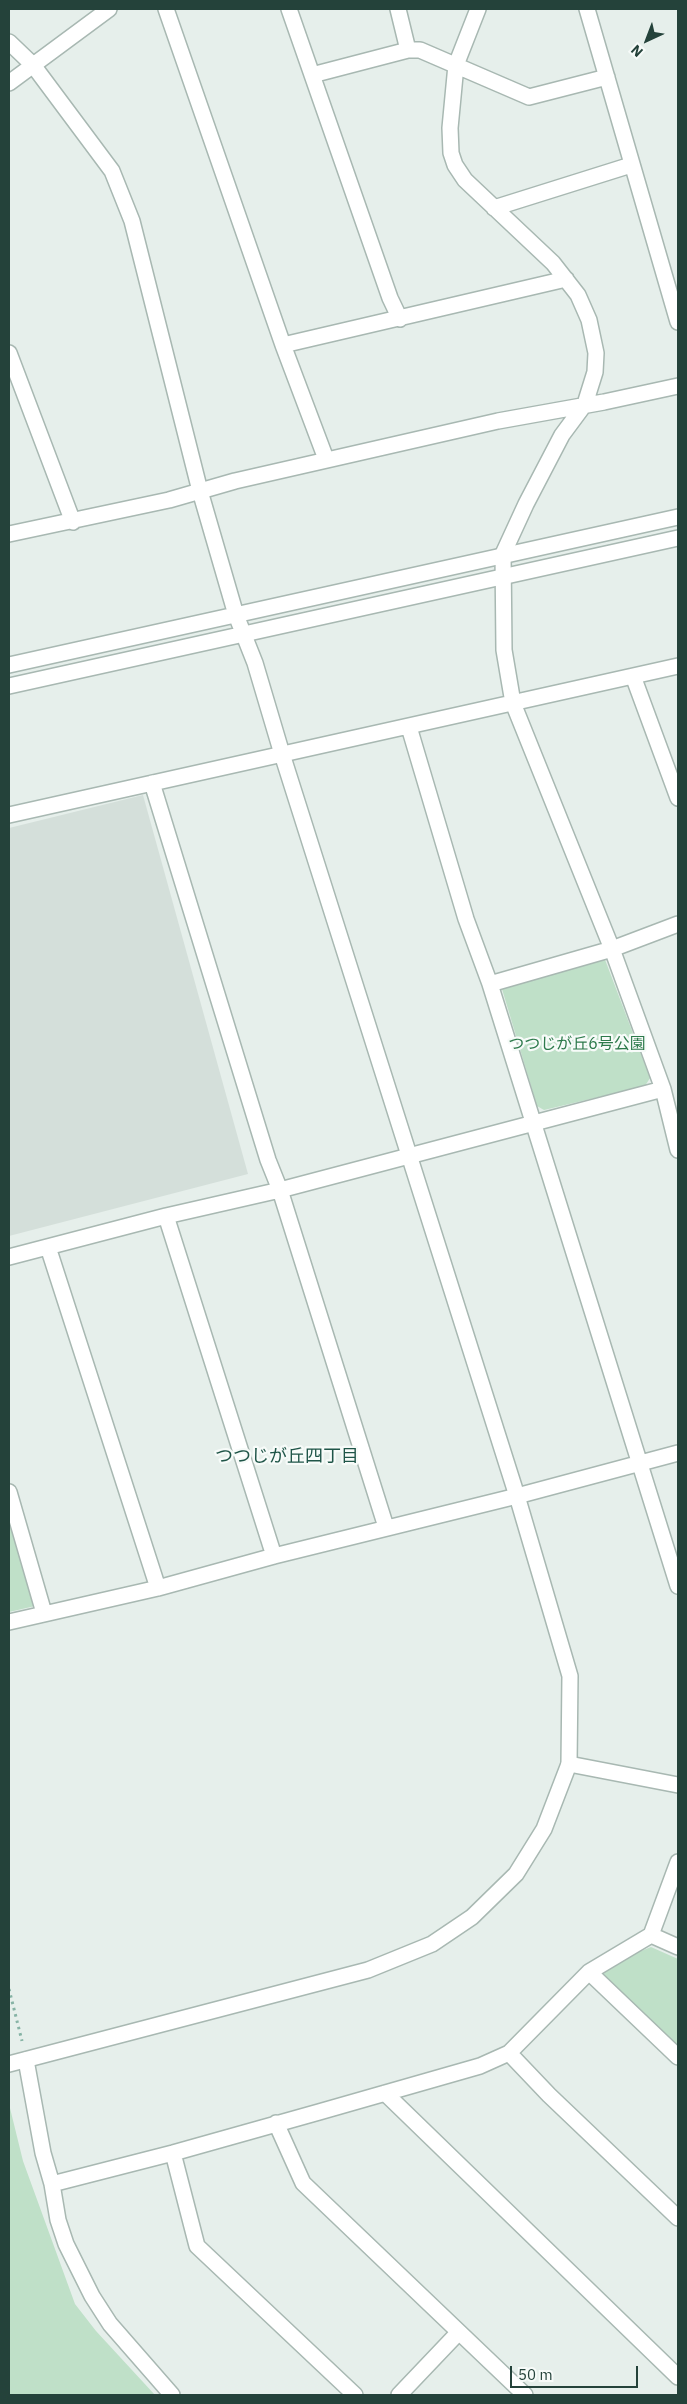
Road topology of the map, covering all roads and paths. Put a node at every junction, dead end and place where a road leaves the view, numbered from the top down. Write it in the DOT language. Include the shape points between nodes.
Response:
graph roads {
  1 [pos="109,9"];
  2 [pos="166,9"];
  3 [pos="289,9"];
  4 [pos="398,9"];
  5 [pos="478,9"];
  6 [pos="587,9"];
  7 [pos="9,42"];
  8 [pos="408,50"];
  9 [pos="33,65"];
  10 [pos="456,65"];
  11 [pos="312,75"];
  12 [pos="607,78"];
  13 [pos="9,83"];
  14 [pos="631,165"];
  15 [pos="494,208"];
  16 [pos="566,279"];
  17 [pos="400,319"];
  18 [pos="678,322"];
  19 [pos="283,345"];
  20 [pos="9,354"];
  21 [pos="678,386"];
  22 [pos="15,391"];
  23 [pos="585,404"];
  24 [pos="326,459"];
  25 [pos="200,491"];
  26 [pos="678,517"];
  27 [pos="73,522"];
  28 [pos="9,534"];
  29 [pos="678,538"];
  30 [pos="503,554"];
  31 [pos="505,576"];
  32 [pos="236,615"];
  33 [pos="244,634"];
  34 [pos="9,665"];
  35 [pos="678,666"];
  36 [pos="633,676"];
  37 [pos="9,686"];
  38 [pos="513,703"];
  39 [pos="409,727"];
  40 [pos="282,754"];
  41 [pos="152,784"];
  42 [pos="678,798"];
  43 [pos="9,815"];
  44 [pos="678,924"];
  45 [pos="612,949"];
  46 [pos="490,984"];
  47 [pos="663,1089"];
  48 [pos="534,1123"];
  49 [pos="678,1150"];
  50 [pos="408,1156"];
  51 [pos="280,1190"];
  52 [pos="166,1216"];
  53 [pos="48,1247"];
  54 [pos="9,1257"];
  55 [pos="678,1453"];
  56 [pos="641,1464"];
  57 [pos="9,1492"];
  58 [pos="517,1496"];
  59 [pos="386,1527"];
  60 [pos="274,1556"];
  61 [pos="678,1586"];
  62 [pos="158,1588"];
  63 [pos="44,1613"];
  64 [pos="9,1622"];
  65 [pos="568,1764"];
  66 [pos="678,1785"];
  67 [pos="678,1862"];
  68 [pos="651,1935"];
  69 [pos="678,1947"];
  70 [pos="589,1972"];
  71 [pos="9,1989"];
  72 [pos="22,2041"];
  73 [pos="509,2053"];
  74 [pos="678,2057"];
  75 [pos="26,2060"];
  76 [pos="9,2064"];
  77 [pos="385,2093"];
  78 [pos="276,2123"];
  79 [pos="173,2153"];
  80 [pos="52,2184"];
  81 [pos="678,2218"];
  82 [pos="458,2333"];
  83 [pos="678,2377"];
  84 [pos="172,2395"];
  85 [pos="355,2395"];
  86 [pos="399,2395"];
  87 [pos="525,2395"];
  1 -- 9 [label="street"];
  2 -- 19 [label="street"];
  3 -- 11 [label="street"];
  4 -- 8 [label="street"];
  5 -- 10 [label="street"];
  6 -- 12 [label="street"];
  7 -- 9 [label="street"];
  8 -- 10 [label="street" via="420,50"];
  8 -- 11 [label="street"];
  9 -- 13 [label="street"];
  9 -- 25 [label="street" via="112,171 132,221"];
  10 -- 12 [label="street" via="528,97"];
  10 -- 15 [label="street" via="451,153 465,180"];
  11 -- 17 [label="street"];
  12 -- 14 [label="street"];
  14 -- 15 [label="street"];
  14 -- 18 [label="street"];
  15 -- 16 [label="street"];
  16 -- 17 [label="street"];
  16 -- 23 [label="street" via="578,295 589,320 596,353 595,372"];
  17 -- 19 [label="street"];
  19 -- 24 [label="street"];
  20 -- 22 [label="street"];
  21 -- 23 [label="street"];
  22 -- 27 [label="street"];
  23 -- 24 [label="street"];
  23 -- 30 [label="street" via="562,435"];
  24 -- 25 [label="street"];
  25 -- 27 [label="street"];
  25 -- 32 [label="street"];
  26 -- 30 [label="street"];
  27 -- 28 [label="street"];
  29 -- 31 [label="street"];
  30 -- 31 [label="street"];
  30 -- 32 [label="street"];
  31 -- 33 [label="street"];
  31 -- 38 [label="street" via="504,650"];
  32 -- 33 [label="street"];
  32 -- 34 [label="street"];
  33 -- 37 [label="street"];
  33 -- 40 [label="street"];
  35 -- 36 [label="street"];
  36 -- 38 [label="street"];
  36 -- 42 [label="street"];
  38 -- 39 [label="street"];
  38 -- 45 [label="street"];
  39 -- 40 [label="street"];
  39 -- 46 [label="street" via="466,919"];
  40 -- 41 [label="street"];
  40 -- 50 [label="street"];
  41 -- 43 [label="street"];
  41 -- 51 [label="street"];
  44 -- 45 [label="street"];
  45 -- 46 [label="street"];
  45 -- 47 [label="street"];
  46 -- 48 [label="street"];
  47 -- 48 [label="street"];
  47 -- 49 [label="street"];
  48 -- 50 [label="street"];
  48 -- 56 [label="street"];
  50 -- 51 [label="street"];
  50 -- 58 [label="street"];
  51 -- 52 [label="street"];
  51 -- 59 [label="street"];
  52 -- 53 [label="street"];
  52 -- 60 [label="street"];
  53 -- 54 [label="street"];
  53 -- 62 [label="street"];
  55 -- 56 [label="street"];
  56 -- 58 [label="street"];
  56 -- 61 [label="street"];
  57 -- 63 [label="street"];
  58 -- 59 [label="street"];
  58 -- 65 [label="street" via="570,1676"];
  59 -- 60 [label="street"];
  60 -- 62 [label="street"];
  62 -- 63 [label="street"];
  63 -- 64 [label="street"];
  65 -- 66 [label="street"];
  65 -- 75 [label="street" via="544,1829 516,1874 472,1917 432,1944 368,1970"];
  67 -- 68 [label="street"];
  68 -- 69 [label="street"];
  68 -- 70 [label="street"];
  70 -- 73 [label="street"];
  70 -- 74 [label="street"];
  71 -- 72 [label="path"];
  73 -- 77 [label="street" via="480,2066"];
  73 -- 81 [label="street"];
  75 -- 76 [label="street"];
  75 -- 80 [label="street" via="42,2152"];
  77 -- 78 [label="street"];
  77 -- 83 [label="street"];
  78 -- 79 [label="street"];
  78 -- 82 [label="street" via="303,2182"];
  79 -- 80 [label="street"];
  79 -- 85 [label="street" via="197,2246"];
  80 -- 84 [label="street" via="66,2244 92,2296 117,2335"];
  82 -- 86 [label="street"];
  82 -- 87 [label="street"];
}
